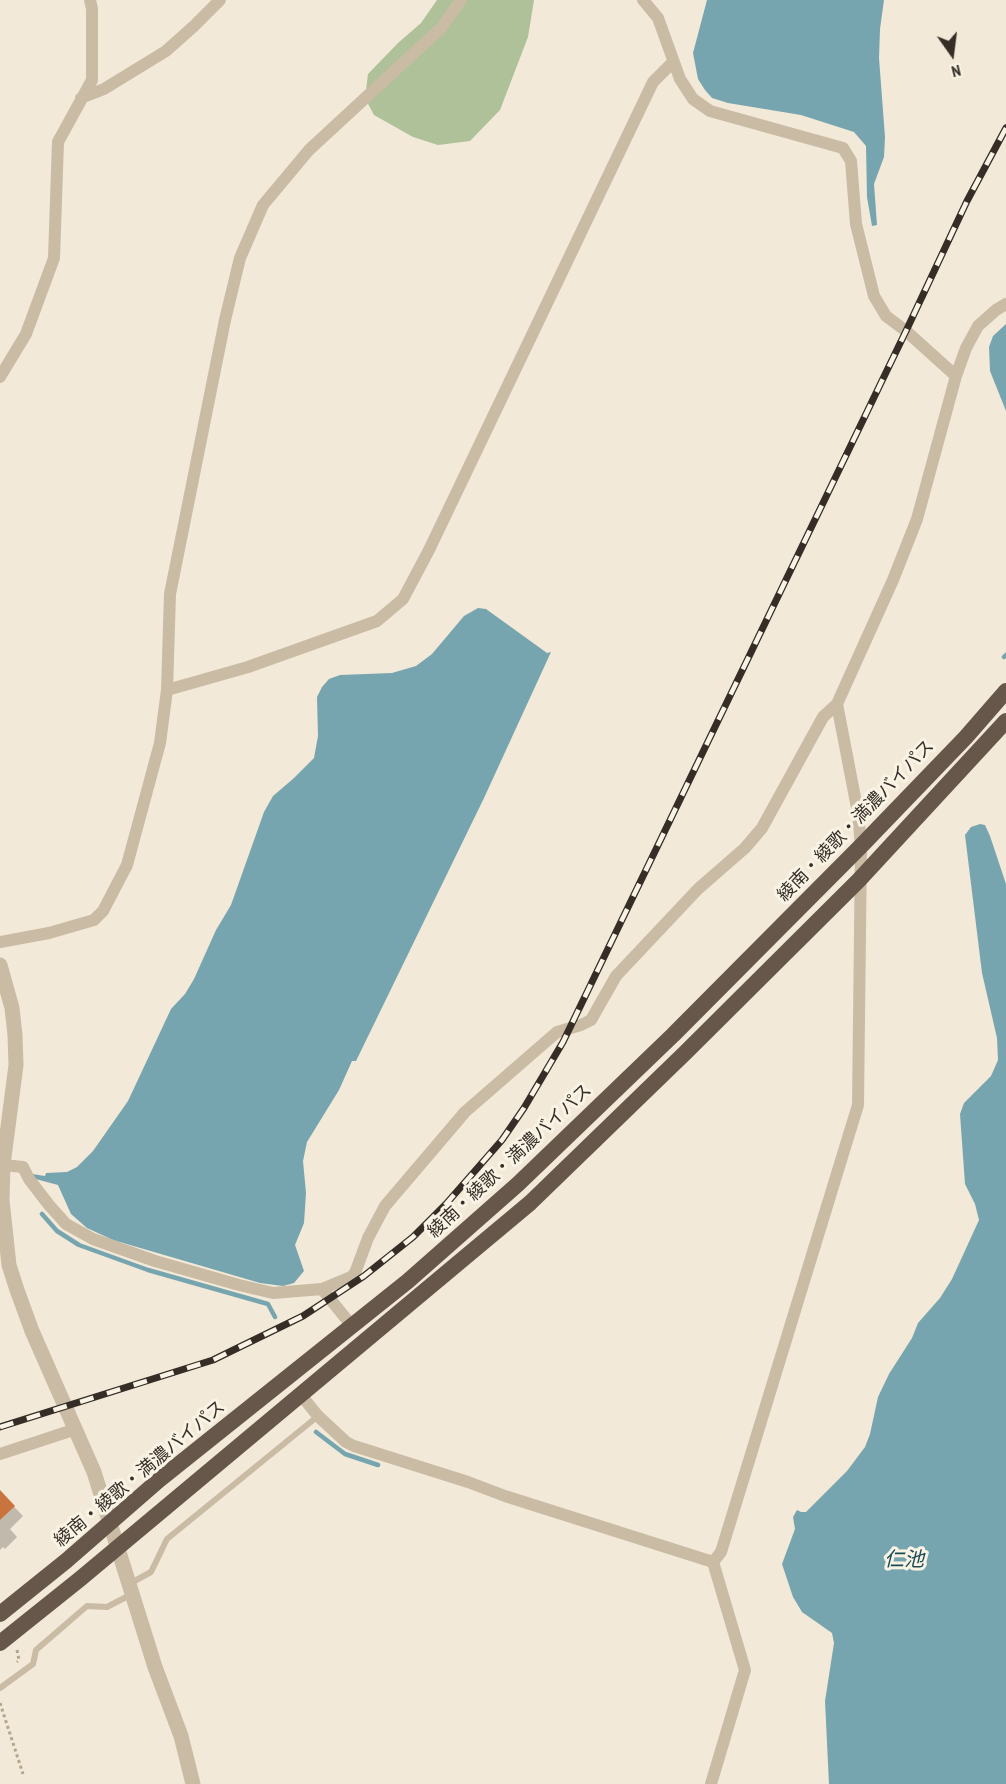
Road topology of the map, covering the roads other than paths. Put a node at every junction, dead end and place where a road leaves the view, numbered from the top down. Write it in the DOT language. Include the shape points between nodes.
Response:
graph roads {
  1 [pos="90,0"];
  2 [pos="220,0"];
  3 [pos="461,0"];
  4 [pos="643,0"];
  5 [pos="673,62"];
  6 [pos="81,98"];
  7 [pos="1006,304"];
  8 [pos="956,376"];
  9 [pos="0,377"];
  10 [pos="167,690"];
  11 [pos="1006,692"];
  12 [pos="837,704"];
  13 [pos="1006,722"];
  14 [pos="861,846"];
  15 [pos="859,880"];
  16 [pos="0,942"];
  17 [pos="0,965"];
  18 [pos="1,1165"];
  19 [pos="322,1289"];
  20 [pos="352,1326"];
  21 [pos="301,1395"];
  22 [pos="318,1416"];
  23 [pos="76,1429"];
  24 [pos="0,1454"];
  25 [pos="110,1523"];
  26 [pos="118,1547"];
  27 [pos="713,1562"];
  28 [pos="131,1589"];
  29 [pos="0,1614"];
  30 [pos="0,1643"];
  31 [pos="0,1688"];
  32 [pos="193,1784"];
  33 [pos="711,1784"];
  1 -- 6 [label="street" via="92,80"];
  2 -- 6 [label="street" via="166,51 104,89"];
  3 -- 10 [label="street" via="441,28 309,150 263,205 240,258 170,594"];
  4 -- 5 [label="street" via="658,18"];
  5 -- 8 [label="street" via="693,99 710,111 843,148 851,160 856,224 874,296 886,316"];
  5 -- 10 [label="street" via="653,82 403,599 377,621 248,667"];
  6 -- 9 [label="street" via="58,142 54,258 26,334"];
  7 -- 8 [label="street" via="978,326"];
  8 -- 12 [label="street" via="917,519"];
  10 -- 16 [label="street" via="160,743 127,865 103,911 94,920"];
  11 -- 14 [label="highway, 綾南・綾歌・満濃バイパス"];
  12 -- 14 [label="street"];
  12 -- 19 [label="street" via="823,717 762,828 745,848 698,889 616,976 591,1020 557,1032 465,1112 385,1206 351,1277"];
  13 -- 15 [label="highway"];
  14 -- 15 [label="street"];
  14 -- 20 [label="highway, 綾南・綾歌・満濃バイパス" via="518,1184"];
  15 -- 21 [label="highway" via="530,1203"];
  15 -- 27 [label="street" via="858,1105 721,1552"];
  17 -- 18 [label="street" via="12,1008 16,1065"];
  18 -- 19 [label="street" via="23,1167 28,1179 66,1224 93,1239 165,1264 273,1293"];
  18 -- 23 [label="street" via="9,1265 32,1331"];
  19 -- 20 [label="street"];
  20 -- 25 [label="highway, 綾南・綾歌・満濃バイパス"];
  21 -- 22 [label="street"];
  21 -- 26 [label="highway"];
  22 -- 27 [label="street" via="354,1446"];
  22 -- 28 [label="lane" via="167,1539 151,1572"];
  23 -- 24 [label="street"];
  23 -- 25 [label="street"];
  25 -- 26 [label="street"];
  25 -- 29 [label="highway, 綾南・綾歌・満濃バイパス"];
  26 -- 28 [label="street"];
  26 -- 30 [label="highway"];
  27 -- 33 [label="street" via="745,1670"];
  28 -- 31 [label="lane" via="107,1607 87,1605 36,1650 33,1664"];
  28 -- 32 [label="street" via="182,1736"];
}
